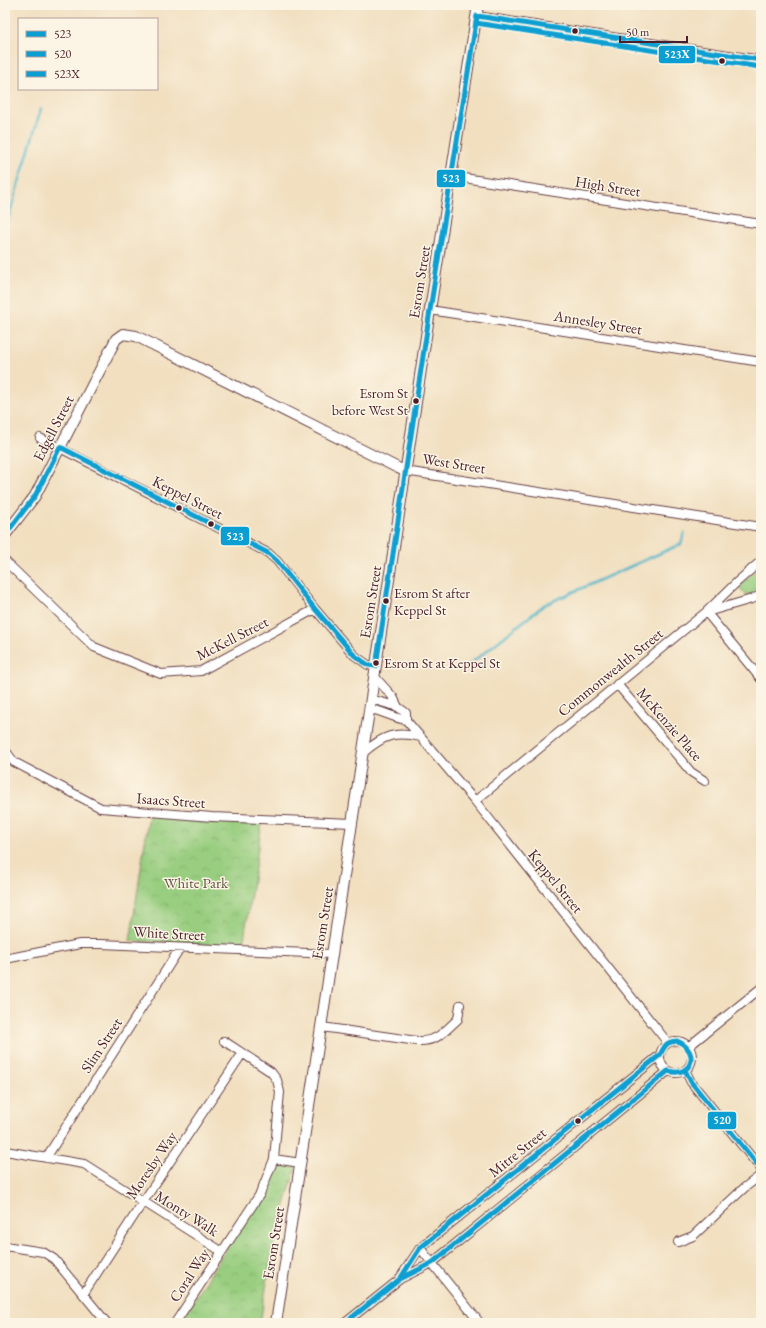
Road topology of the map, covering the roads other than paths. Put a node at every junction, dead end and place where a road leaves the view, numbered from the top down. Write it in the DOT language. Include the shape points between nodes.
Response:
graph roads {
  1 [pos="478,5"];
  2 [pos="477,16"];
  3 [pos="761,60"];
  4 [pos="451,176"];
  5 [pos="761,224"];
  6 [pos="430,310"];
  7 [pos="123,334"];
  8 [pos="761,362"];
  9 [pos="40,438"];
  10 [pos="60,447"];
  11 [pos="405,471"];
  12 [pos="761,527"];
  13 [pos="5,536"];
  14 [pos="5,561"];
  15 [pos="761,561"];
  16 [pos="761,595"];
  17 [pos="315,609"];
  18 [pos="706,612"];
  19 [pos="375,671"];
  20 [pos="761,679"];
  21 [pos="617,684"];
  22 [pos="370,704"];
  23 [pos="398,707"];
  24 [pos="406,720"];
  25 [pos="421,737"];
  26 [pos="5,750"];
  27 [pos="364,753"];
  28 [pos="705,781"];
  29 [pos="475,801"];
  30 [pos="352,823"];
  31 [pos="180,948"];
  32 [pos="332,954"];
  33 [pos="5,959"];
  34 [pos="761,988"];
  35 [pos="460,1005"];
  36 [pos="322,1026"];
  37 [pos="224,1042"];
  38 [pos="668,1043"];
  39 [pos="688,1047"];
  40 [pos="242,1054"];
  41 [pos="660,1055"];
  42 [pos="685,1070"];
  43 [pos="668,1071"];
  44 [pos="5,1151"];
  45 [pos="46,1158"];
  46 [pos="274,1159"];
  47 [pos="301,1163"];
  48 [pos="761,1169"];
  49 [pos="761,1175"];
  50 [pos="143,1202"];
  51 [pos="678,1242"];
  52 [pos="5,1246"];
  53 [pos="420,1248"];
  54 [pos="221,1251"];
  55 [pos="432,1263"];
  56 [pos="400,1279"];
  57 [pos="84,1293"];
  58 [pos="107,1323"];
  59 [pos="175,1323"];
  60 [pos="276,1323"];
  61 [pos="345,1323"];
  62 [pos="480,1323"];
  1 -- 2 [label="street, Esrom Street"];
  2 -- 3 [label="street"];
  2 -- 4 [label="street, Esrom Street"];
  4 -- 5 [label="street, High Street"];
  4 -- 6 [label="street, Esrom Street"];
  6 -- 8 [label="street, Annesley Street"];
  6 -- 11 [label="street, Esrom Street"];
  7 -- 10 [label="street, Edgell Street" via="116,339"];
  7 -- 11 [label="street, West Street" via="136,336"];
  9 -- 10 [label="street, Keppel Street"];
  10 -- 13 [label="street, Edgell Street" via="35,496"];
  10 -- 17 [label="street, Keppel Street" via="268,553"];
  11 -- 12 [label="street, West Street"];
  11 -- 19 [label="street, Esrom Street"];
  14 -- 17 [label="street, McKell Street" via="94,647 161,674 201,671"];
  15 -- 18 [label="street, Commonwealth Street"];
  16 -- 18 [label="street"];
  17 -- 19 [label="street, Keppel Street" via="357,658"];
  18 -- 20 [label="street"];
  18 -- 21 [label="street, Commonwealth Street"];
  19 -- 22 [label="street, Esrom Street"];
  19 -- 23 [label="street, Keppel Street"];
  21 -- 28 [label="street, McKenzie Place" via="691,772"];
  21 -- 29 [label="street, Commonwealth Street"];
  22 -- 23 [label="street"];
  22 -- 24 [label="street" via="378,710"];
  22 -- 27 [label="street, Esrom Street"];
  23 -- 24 [label="street, Keppel Street" via="406,714"];
  24 -- 25 [label="street, Keppel Street"];
  25 -- 27 [label="street" via="400,734 388,736"];
  25 -- 29 [label="street, Keppel Street"];
  26 -- 30 [label="street, Isaacs Street" via="14,762 101,808 212,817"];
  27 -- 30 [label="street, Esrom Street"];
  29 -- 38 [label="street, Keppel Street"];
  30 -- 32 [label="street, Esrom Street"];
  31 -- 32 [label="street, White Street"];
  31 -- 33 [label="street, White Street" via="80,944"];
  31 -- 45 [label="street, Slim Street"];
  32 -- 36 [label="street, Esrom Street"];
  34 -- 39 [label="street"];
  35 -- 36 [label="street" via="458,1020 436,1038 426,1042"];
  36 -- 47 [label="street, Esrom Street"];
  37 -- 40 [label="street, Coral Way"];
  38 -- 39 [label="street" via="681,1042"];
  38 -- 41 [label="street" via="662,1048"];
  39 -- 42 [label="street" via="692,1059"];
  40 -- 46 [label="street, Coral Way" via="271,1072 278,1080 280,1092"];
  40 -- 50 [label="street, Moresby Way"];
  41 -- 43 [label="street" via="661,1064"];
  41 -- 53 [label="street, Mitre Street"];
  42 -- 43 [label="street" via="678,1073"];
  42 -- 48 [label="street"];
  43 -- 55 [label="street, Mitre Street"];
  44 -- 45 [label="street, Monty Walk"];
  45 -- 50 [label="street, Monty Walk" via="84,1164"];
  46 -- 47 [label="street"];
  46 -- 54 [label="street, Coral Way" via="260,1194"];
  47 -- 60 [label="street, Esrom Street"];
  49 -- 51 [label="street" via="694,1236"];
  50 -- 54 [label="street, Monty Walk"];
  50 -- 57 [label="street, Moresby Way"];
  52 -- 57 [label="street" via="42,1252 54,1259"];
  53 -- 55 [label="street"];
  53 -- 56 [label="street, Mitre Street"];
  54 -- 59 [label="street, Coral Way"];
  55 -- 56 [label="street, Mitre Street"];
  55 -- 62 [label="street"];
  56 -- 61 [label="street, Mitre Street"];
  57 -- 58 [label="street"];
}
